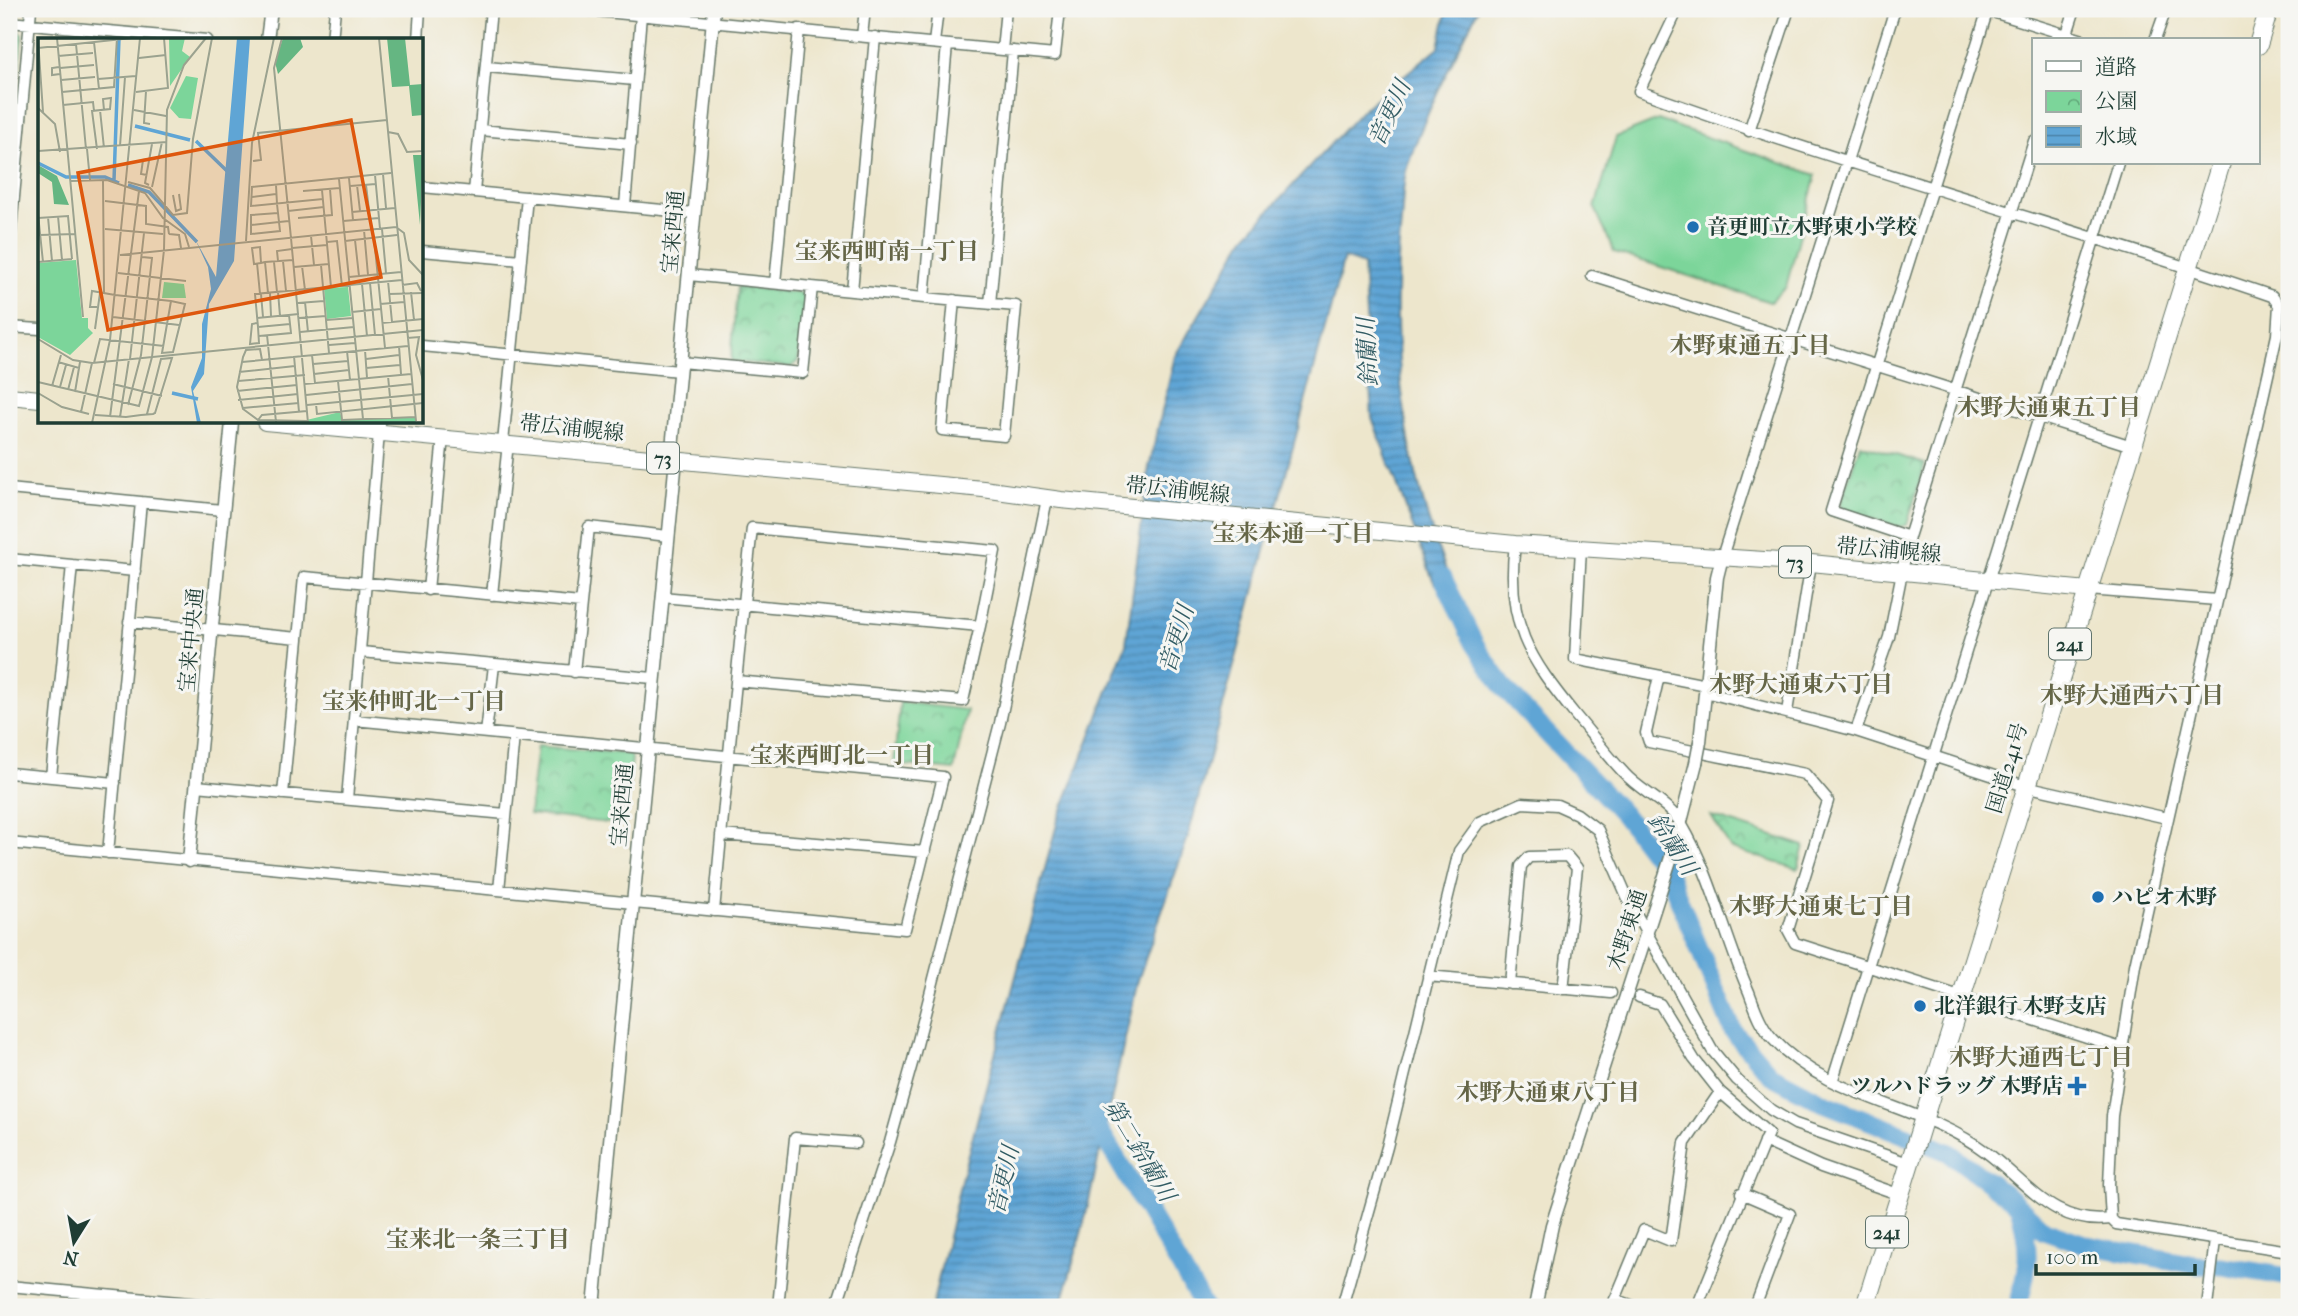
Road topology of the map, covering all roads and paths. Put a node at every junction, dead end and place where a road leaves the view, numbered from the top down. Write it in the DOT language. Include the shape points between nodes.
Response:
graph roads {
  1 [pos="31,9"];
  2 [pos="271,9"];
  3 [pos="335,9"];
  4 [pos="421,9"];
  5 [pos="491,9"];
  6 [pos="574,9"];
  7 [pos="865,9"];
  8 [pos="937,9"];
  9 [pos="1006,9"];
  10 [pos="1060,9"];
  11 [pos="1678,9"];
  12 [pos="1789,9"];
  13 [pos="1895,9"];
  14 [pos="1986,9"];
  15 [pos="2076,9"];
  16 [pos="2166,9"];
  17 [pos="2269,9"];
  18 [pos="641,15"];
  19 [pos="713,15"];
  20 [pos="9,22"];
  21 [pos="30,23"];
  22 [pos="799,29"];
  23 [pos="105,36"];
  24 [pos="862,36"];
  25 [pos="875,37"];
  26 [pos="156,38"];
  27 [pos="267,38"];
  28 [pos="332,38"];
  29 [pos="418,38"];
  30 [pos="2066,38"];
  31 [pos="2156,38"];
  32 [pos="2260,38"];
  33 [pos="934,43"];
  34 [pos="947,45"];
  35 [pos="1007,51"];
  36 [pos="487,67"];
  37 [pos="635,80"];
  38 [pos="481,130"];
  39 [pos="1749,131"];
  40 [pos="631,144"];
  41 [pos="2032,147"];
  42 [pos="1846,161"];
  43 [pos="2118,164"];
  44 [pos="2221,164"];
  45 [pos="424,187"];
  46 [pos="1931,188"];
  47 [pos="474,192"];
  48 [pos="527,197"];
  49 [pos="625,206"];
  50 [pos="694,213"];
  51 [pos="2011,213"];
  52 [pos="2095,237"];
  53 [pos="424,250"];
  54 [pos="9,252"];
  55 [pos="520,260"];
  56 [pos="2188,267"];
  57 [pos="689,275"];
  58 [pos="1592,276"];
  59 [pos="775,283"];
  60 [pos="812,287"];
  61 [pos="852,291"];
  62 [pos="924,298"];
  63 [pos="954,300"];
  64 [pos="990,304"];
  65 [pos="2284,306"];
  66 [pos="9,327"];
  67 [pos="38,329"];
  68 [pos="1791,338"];
  69 [pos="424,346"];
  70 [pos="512,356"];
  71 [pos="1877,365"];
  72 [pos="680,367"];
  73 [pos="1956,390"];
  74 [pos="9,396"];
  75 [pos="38,399"];
  76 [pos="2039,416"];
  77 [pos="232,424"];
  78 [pos="322,424"];
  79 [pos="380,426"];
  80 [pos="443,437"];
  81 [pos="506,443"];
  82 [pos="2132,446"];
  83 [pos="673,459"];
  84 [pos="9,489"];
  85 [pos="1054,499"];
  86 [pos="141,502"];
  87 [pos="222,510"];
  88 [pos="668,536"];
  89 [pos="1909,537"];
  90 [pos="1508,543"];
  91 [pos="1581,548"];
  92 [pos="1723,557"];
  93 [pos="9,559"];
  94 [pos="1811,564"];
  95 [pos="72,565"];
  96 [pos="135,571"];
  97 [pos="1900,572"];
  98 [pos="1988,580"];
  99 [pos="367,583"];
  100 [pos="428,590"];
  101 [pos="2088,590"];
  102 [pos="492,595"];
  103 [pos="662,597"];
  104 [pos="2217,600"];
  105 [pos="581,603"];
  106 [pos="743,604"];
  107 [pos="130,622"];
  108 [pos="980,626"];
  109 [pos="211,630"];
  110 [pos="298,638"];
  111 [pos="361,652"];
  112 [pos="494,665"];
  113 [pos="574,672"];
  114 [pos="1659,676"];
  115 [pos="653,678"];
  116 [pos="736,681"];
  117 [pos="1706,689"];
  118 [pos="1787,712"];
  119 [pos="354,720"];
  120 [pos="1856,731"];
  121 [pos="486,733"];
  122 [pos="514,736"];
  123 [pos="647,748"];
  124 [pos="728,756"];
  125 [pos="1932,757"];
  126 [pos="9,774"];
  127 [pos="51,778"];
  128 [pos="115,783"];
  129 [pos="197,786"];
  130 [pos="2025,786"];
  131 [pos="283,794"];
  132 [pos="347,799"];
  133 [pos="506,814"];
  134 [pos="2167,818"];
  135 [pos="1681,824"];
  136 [pos="721,835"];
  137 [pos="9,844"];
  138 [pos="925,852"];
  139 [pos="108,853"];
  140 [pos="189,861"];
  141 [pos="499,891"];
  142 [pos="632,903"];
  143 [pos="715,911"];
  144 [pos="1647,930"];
  145 [pos="1866,967"];
  146 [pos="1428,976"];
  147 [pos="1510,984"];
  148 [pos="1563,989"];
  149 [pos="1611,993"];
  150 [pos="1639,997"];
  151 [pos="1960,997"];
  152 [pos="2121,1048"];
  153 [pos="1833,1079"];
  154 [pos="1720,1092"];
  155 [pos="1921,1122"];
  156 [pos="1764,1141"];
  157 [pos="856,1143"];
  158 [pos="1909,1160"];
  159 [pos="1741,1193"];
  160 [pos="1898,1194"];
  161 [pos="2111,1219"];
  162 [pos="2214,1246"];
  163 [pos="2289,1251"];
  164 [pos="9,1286"];
  165 [pos="1614,1303"];
  166 [pos="232,1307"];
  167 [pos="594,1307"];
  168 [pos="778,1307"];
  169 [pos="836,1307"];
  170 [pos="1342,1307"];
  171 [pos="1535,1307"];
  172 [pos="1636,1307"];
  173 [pos="1697,1307"];
  174 [pos="1755,1307"];
  175 [pos="1865,1307"];
  176 [pos="2207,1307"];
  1 -- 21 [label="street"];
  2 -- 27 [label="street"];
  3 -- 28 [label="street"];
  4 -- 29 [label="street"];
  5 -- 36 [label="street"];
  6 -- 18 [label="street"];
  7 -- 24 [label="street"];
  8 -- 33 [label="street"];
  9 -- 35 [label="street"];
  10 -- 35 [label="street" via="1055,55"];
  11 -- 39 [label="street" via="1639,91"];
  12 -- 39 [label="street"];
  13 -- 42 [label="street"];
  14 -- 30 [label="street"];
  14 -- 46 [label="street"];
  15 -- 30 [label="street"];
  16 -- 31 [label="street"];
  17 -- 32 [label="highway"];
  18 -- 19 [label="street"];
  18 -- 37 [label="street"];
  19 -- 22 [label="street"];
  19 -- 50 [label="street, 宝来西通"];
  20 -- 21 [label="street"];
  21 -- 23 [label="street"];
  21 -- 54 [label="street"];
  22 -- 24 [label="street"];
  22 -- 59 [label="street"];
  23 -- 26 [label="street"];
  24 -- 25 [label="street"];
  25 -- 33 [label="street"];
  25 -- 61 [label="street"];
  33 -- 34 [label="street"];
  34 -- 35 [label="street"];
  34 -- 62 [label="street"];
  35 -- 64 [label="street"];
  36 -- 37 [label="street"];
  36 -- 38 [label="street"];
  37 -- 40 [label="street"];
  38 -- 40 [label="street"];
  38 -- 47 [label="street"];
  39 -- 42 [label="street"];
  40 -- 49 [label="street"];
  41 -- 51 [label="street"];
  42 -- 46 [label="street"];
  42 -- 68 [label="street"];
  43 -- 52 [label="street"];
  44 -- 56 [label="highway, 国道241号 / 241"];
  45 -- 47 [label="street"];
  46 -- 51 [label="street"];
  46 -- 71 [label="street"];
  47 -- 48 [label="street"];
  48 -- 49 [label="street"];
  48 -- 55 [label="street"];
  49 -- 50 [label="street"];
  50 -- 57 [label="street, 宝来西通"];
  51 -- 52 [label="street"];
  51 -- 73 [label="street"];
  52 -- 56 [label="street"];
  52 -- 76 [label="street"];
  53 -- 55 [label="street"];
  55 -- 70 [label="street"];
  56 -- 65 [label="street" via="2273,296"];
  56 -- 82 [label="highway, 国道241号 / 241"];
  57 -- 59 [label="street"];
  57 -- 72 [label="street, 宝来西通"];
  58 -- 68 [label="street"];
  59 -- 60 [label="street"];
  60 -- 61 [label="street"];
  60 -- 72 [label="street" via="803,373"];
  61 -- 62 [label="street"];
  62 -- 63 [label="street"];
  63 -- 64 [label="street"];
  63 -- 64 [label="street" via="942,430 1004,436 1016,306"];
  65 -- 104 [label="street"];
  66 -- 67 [label="street"];
  68 -- 71 [label="street"];
  68 -- 92 [label="street"];
  69 -- 70 [label="street"];
  70 -- 72 [label="street"];
  70 -- 81 [label="street"];
  71 -- 73 [label="street"];
  71 -- 89 [label="street" via="1831,511"];
  72 -- 83 [label="street, 宝来西通"];
  73 -- 76 [label="street"];
  73 -- 89 [label="street"];
  74 -- 75 [label="main road"];
  76 -- 82 [label="street"];
  76 -- 98 [label="street"];
  77 -- 87 [label="street, 宝来中央通"];
  78 -- 79 [label="main road, 帯広浦幌線 / 73"];
  79 -- 80 [label="main road, 帯広浦幌線 / 73"];
  79 -- 99 [label="street"];
  80 -- 81 [label="main road, 帯広浦幌線 / 73"];
  80 -- 100 [label="street"];
  81 -- 83 [label="main road, 帯広浦幌線 / 73"];
  81 -- 102 [label="street"];
  82 -- 101 [label="highway, 国道241号 / 241"];
  83 -- 85 [label="main road, 帯広浦幌線 / 73"];
  83 -- 88 [label="street, 宝来西通"];
  84 -- 86 [label="street"];
  85 -- 90 [label="main road, 帯広浦幌線 / 73"];
  85 -- 169 [label="street" via="923,1023"];
  86 -- 87 [label="street"];
  86 -- 96 [label="street"];
  87 -- 109 [label="street, 宝来中央通"];
  88 -- 103 [label="street, 宝来西通"];
  88 -- 105 [label="street" via="589,527"];
  89 -- 97 [label="street"];
  90 -- 91 [label="main road, 帯広浦幌線 / 73"];
  90 -- 135 [label="street" via="1514,598 1529,655 1626,775 1662,800"];
  91 -- 92 [label="main road, 帯広浦幌線 / 73"];
  91 -- 114 [label="street" via="1575,659"];
  92 -- 94 [label="main road, 帯広浦幌線 / 73"];
  92 -- 117 [label="street, 木野東通"];
  93 -- 95 [label="street"];
  94 -- 97 [label="main road, 帯広浦幌線 / 73"];
  94 -- 118 [label="street"];
  95 -- 96 [label="street"];
  95 -- 127 [label="street"];
  96 -- 107 [label="street"];
  97 -- 98 [label="main road, 帯広浦幌線 / 73"];
  97 -- 120 [label="street" via="1889,637"];
  98 -- 101 [label="main road, 帯広浦幌線 / 73"];
  98 -- 125 [label="street"];
  99 -- 100 [label="street"];
  99 -- 110 [label="street" via="304,577"];
  99 -- 111 [label="street"];
  100 -- 102 [label="street"];
  101 -- 104 [label="street"];
  101 -- 130 [label="highway, 国道241号 / 241"];
  102 -- 105 [label="street"];
  103 -- 106 [label="street"];
  103 -- 115 [label="street, 宝来西通"];
  104 -- 134 [label="street"];
  105 -- 113 [label="street"];
  106 -- 108 [label="street"];
  106 -- 108 [label="street" via="752,528 995,551"];
  106 -- 116 [label="street"];
  107 -- 109 [label="street"];
  107 -- 128 [label="street"];
  108 -- 116 [label="street" via="963,701"];
  109 -- 110 [label="street"];
  109 -- 129 [label="street, 宝来中央通"];
  110 -- 131 [label="street"];
  111 -- 112 [label="street"];
  111 -- 119 [label="street"];
  112 -- 113 [label="street"];
  112 -- 121 [label="street"];
  113 -- 115 [label="street"];
  114 -- 117 [label="street"];
  114 -- 145 [label="street" via="1646,733 1649,742 1805,775 1828,801 1788,930 1795,943"];
  115 -- 123 [label="street, 宝来西通"];
  116 -- 124 [label="street"];
  117 -- 118 [label="street"];
  117 -- 135 [label="street, 木野東通, bridge" via="1700,742"];
  118 -- 120 [label="street"];
  119 -- 121 [label="street"];
  119 -- 132 [label="street"];
  120 -- 125 [label="street"];
  121 -- 122 [label="street"];
  122 -- 123 [label="street"];
  122 -- 133 [label="street"];
  123 -- 124 [label="street"];
  123 -- 142 [label="street, 宝来西通"];
  124 -- 136 [label="street"];
  124 -- 138 [label="street" via="943,777"];
  125 -- 130 [label="street"];
  125 -- 145 [label="street"];
  126 -- 127 [label="street"];
  127 -- 128 [label="street"];
  128 -- 139 [label="street"];
  129 -- 131 [label="street"];
  129 -- 140 [label="street, 宝来中央通"];
  130 -- 134 [label="street"];
  130 -- 151 [label="highway, 国道241号 / 241"];
  131 -- 132 [label="street"];
  132 -- 133 [label="street"];
  133 -- 141 [label="street"];
  134 -- 152 [label="street"];
  135 -- 144 [label="street, 木野東通"];
  135 -- 153 [label="street" via="1766,1029 1790,1055"];
  136 -- 138 [label="street"];
  136 -- 143 [label="street"];
  137 -- 139 [label="street"];
  138 -- 143 [label="street" via="905,929"];
  139 -- 140 [label="street"];
  140 -- 141 [label="street"];
  141 -- 142 [label="street"];
  142 -- 143 [label="street"];
  142 -- 167 [label="street, 宝来西通"];
  144 -- 146 [label="street" via="1598,830 1557,805 1522,803 1480,822 1459,851"];
  144 -- 158 [label="street" via="1712,1050 1753,1096 1795,1124"];
  144 -- 171 [label="street, 木野東通" via="1552,1225"];
  145 -- 151 [label="street"];
  145 -- 153 [label="street"];
  146 -- 147 [label="street"];
  146 -- 170 [label="street"];
  147 -- 148 [label="street"];
  147 -- 148 [label="street" via="1521,866 1529,857 1567,856 1577,868"];
  148 -- 149 [label="street"];
  150 -- 154 [label="street" via="1660,1004"];
  151 -- 152 [label="street"];
  151 -- 155 [label="highway, 国道241号 / 241"];
  152 -- 161 [label="street" via="2112,1116"];
  153 -- 155 [label="street"];
  154 -- 156 [label="street" via="1768,1133"];
  154 -- 165 [label="street" via="1685,1143 1671,1241 1644,1230"];
  155 -- 158 [label="highway, 国道241号 / 241"];
  155 -- 161 [label="street" via="1941,1125 1985,1151 2059,1211 2090,1222"];
  156 -- 159 [label="street"];
  156 -- 160 [label="street"];
  157 -- 168 [label="street" via="795,1138"];
  158 -- 160 [label="highway, 国道241号 / 241"];
  159 -- 173 [label="street"];
  159 -- 174 [label="street" via="1790,1214"];
  160 -- 175 [label="highway, 国道241号 / 241"];
  161 -- 162 [label="street" via="2116,1224"];
  162 -- 163 [label="street"];
  162 -- 176 [label="street"];
  164 -- 166 [label="street"];
  165 -- 172 [label="street"];
}
